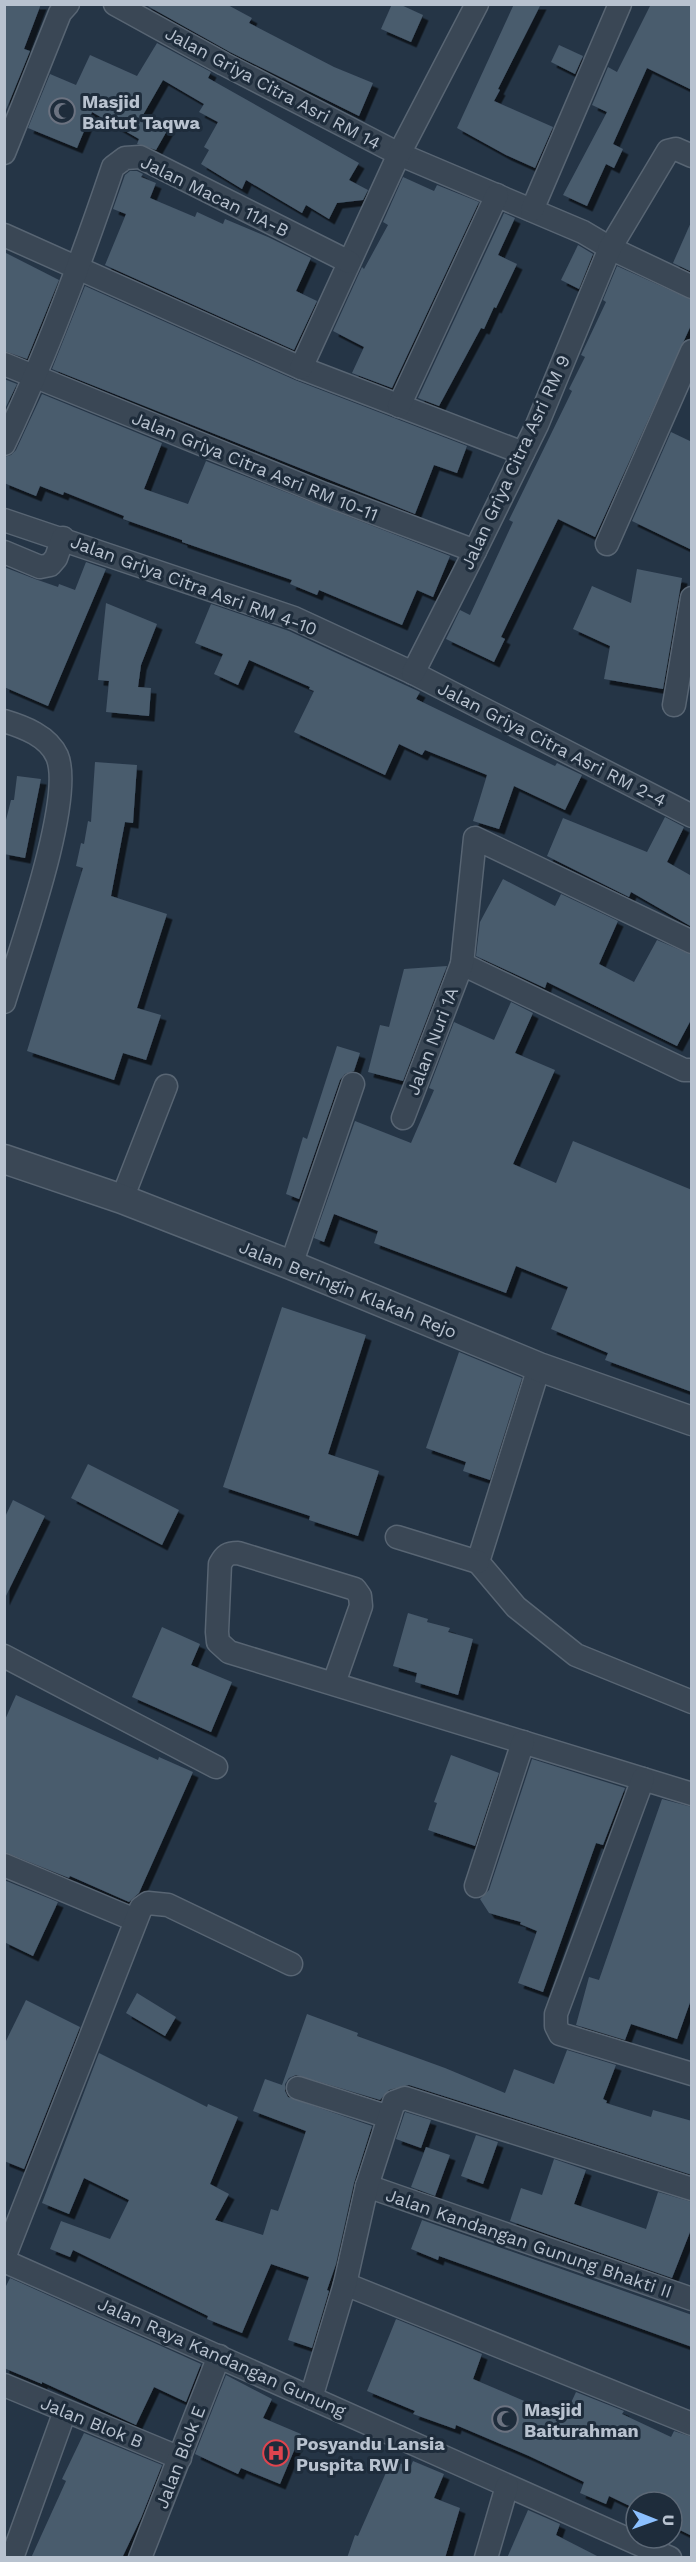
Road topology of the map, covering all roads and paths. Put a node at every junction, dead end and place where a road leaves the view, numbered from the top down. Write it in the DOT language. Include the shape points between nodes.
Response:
graph roads {
  1 [pos="68,4"];
  2 [pos="115,4"];
  3 [pos="477,4"];
  4 [pos="620,4"];
  5 [pos="4,153"];
  6 [pos="399,154"];
  7 [pos="692,156"];
  8 [pos="497,195"];
  9 [pos="532,210"];
  10 [pos="4,235"];
  11 [pos="610,248"];
  12 [pos="349,262"];
  13 [pos="78,269"];
  14 [pos="692,287"];
  15 [pos="692,351"];
  16 [pos="4,364"];
  17 [pos="302,368"];
  18 [pos="36,378"];
  19 [pos="399,406"];
  20 [pos="4,444"];
  21 [pos="523,453"];
  22 [pos="4,520"];
  23 [pos="63,538"];
  24 [pos="608,544"];
  25 [pos="475,551"];
  26 [pos="4,552"];
  27 [pos="692,598"];
  28 [pos="413,673"];
  29 [pos="674,705"];
  30 [pos="4,721"];
  31 [pos="692,816"];
  32 [pos="692,942"];
  33 [pos="462,964"];
  34 [pos="4,1002"];
  35 [pos="690,1070"];
  36 [pos="353,1084"];
  37 [pos="166,1086"];
  38 [pos="403,1118"];
  39 [pos="4,1159"];
  40 [pos="122,1199"];
  41 [pos="291,1265"];
  42 [pos="539,1367"];
  43 [pos="692,1421"];
  44 [pos="397,1537"];
  45 [pos="478,1562"];
  46 [pos="4,1656"];
  47 [pos="334,1683"];
  48 [pos="692,1702"];
  49 [pos="523,1742"];
  50 [pos="216,1767"];
  51 [pos="643,1779"];
  52 [pos="692,1794"];
  53 [pos="4,1865"];
  54 [pos="476,1886"];
  55 [pos="135,1920"];
  56 [pos="291,1964"];
  57 [pos="692,2074"];
  58 [pos="298,2088"];
  59 [pos="389,2117"];
  60 [pos="367,2186"];
  61 [pos="692,2189"];
  62 [pos="4,2259"];
  63 [pos="345,2284"];
  64 [pos="692,2299"];
  65 [pos="219,2356"];
  66 [pos="4,2385"];
  67 [pos="311,2397"];
  68 [pos="65,2411"];
  69 [pos="692,2424"];
  70 [pos="180,2458"];
  71 [pos="507,2486"];
  72 [pos="12,2558"];
  73 [pos="140,2558"];
  74 [pos="486,2558"];
  75 [pos="670,2558"];
  1 -- 5 [label="street" via="60,13"];
  2 -- 6 [label="street, Jalan Griya Citra Asri RM 14"];
  3 -- 6 [label="street"];
  4 -- 9 [label="street"];
  6 -- 8 [label="street, Jalan Griya Citra Asri RM 14"];
  6 -- 12 [label="street"];
  7 -- 11 [label="street, Jalan Griya Citra Asri RM 9" via="676,149 668,151"];
  8 -- 9 [label="street, Jalan Griya Citra Asri RM 14"];
  8 -- 19 [label="street"];
  9 -- 11 [label="street, Jalan Griya Citra Asri RM 14"];
  10 -- 13 [label="street"];
  11 -- 14 [label="street, Jalan Griya Citra Asri RM 14"];
  11 -- 21 [label="street, Jalan Griya Citra Asri RM 9"];
  12 -- 13 [label="street, Jalan Macan 11A-B" via="140,157 125,158 113,167"];
  12 -- 17 [label="street"];
  13 -- 17 [label="street"];
  13 -- 18 [label="street"];
  15 -- 24 [label="street"];
  16 -- 18 [label="street, Jalan Griya Citra Asri RM 10-11"];
  17 -- 19 [label="street"];
  18 -- 20 [label="street"];
  18 -- 25 [label="street, Jalan Griya Citra Asri RM 10-11"];
  19 -- 21 [label="street"];
  21 -- 25 [label="street, Jalan Griya Citra Asri RM 9"];
  22 -- 23 [label="street, Jalan Griya Citra Asri RM 4-10"];
  23 -- 26 [label="street" via="50,565 40,567"];
  23 -- 28 [label="street, Jalan Griya Citra Asri RM 4-10" via="294,618"];
  25 -- 28 [label="street, Jalan Griya Citra Asri RM 9"];
  27 -- 29 [label="street"];
  28 -- 31 [label="street, Jalan Griya Citra Asri RM 2-4"];
  30 -- 34 [label="street" via="44,738 57,756 62,782 51,847"];
  32 -- 33 [label="street, Jalan Nuri 1A" via="477,837 473,842"];
  33 -- 35 [label="street"];
  33 -- 38 [label="street, Jalan Nuri 1A"];
  36 -- 41 [label="street"];
  37 -- 40 [label="street"];
  39 -- 40 [label="street, Jalan Beringin Klakah Rejo"];
  40 -- 41 [label="street, Jalan Beringin Klakah Rejo"];
  41 -- 42 [label="street, Jalan Beringin Klakah Rejo"];
  42 -- 43 [label="street, Jalan Beringin Klakah Rejo"];
  42 -- 45 [label="street"];
  44 -- 45 [label="street"];
  45 -- 48 [label="street" via="516,1607 576,1655"];
  46 -- 50 [label="street"];
  47 -- 47 [label="street" via="221,1647 217,1632 220,1564 224,1557 238,1553 355,1589 361,1606"];
  47 -- 49 [label="street"];
  49 -- 51 [label="street"];
  49 -- 54 [label="street"];
  51 -- 52 [label="street"];
  51 -- 57 [label="street" via="556,2014 556,2026 560,2034"];
  53 -- 55 [label="street"];
  55 -- 56 [label="street" via="148,1903 168,1905"];
  55 -- 62 [label="street"];
  58 -- 59 [label="street"];
  59 -- 60 [label="street"];
  59 -- 61 [label="street" via="394,2102 405,2098"];
  60 -- 63 [label="street"];
  60 -- 64 [label="street, Jalan Kandangan Gunung Bhakti II"];
  62 -- 65 [label="street, Jalan Raya Kandangan Gunung"];
  63 -- 67 [label="street"];
  63 -- 69 [label="street"];
  65 -- 67 [label="street, Jalan Raya Kandangan Gunung"];
  65 -- 70 [label="street, Jalan Blok E"];
  66 -- 68 [label="street, Jalan Blok B"];
  67 -- 71 [label="street, Jalan Raya Kandangan Gunung"];
  68 -- 70 [label="street, Jalan Blok B"];
  68 -- 72 [label="street"];
  70 -- 73 [label="street, Jalan Blok E"];
  71 -- 74 [label="street"];
  71 -- 75 [label="street, Jalan Raya Kandangan Gunung"];
}
